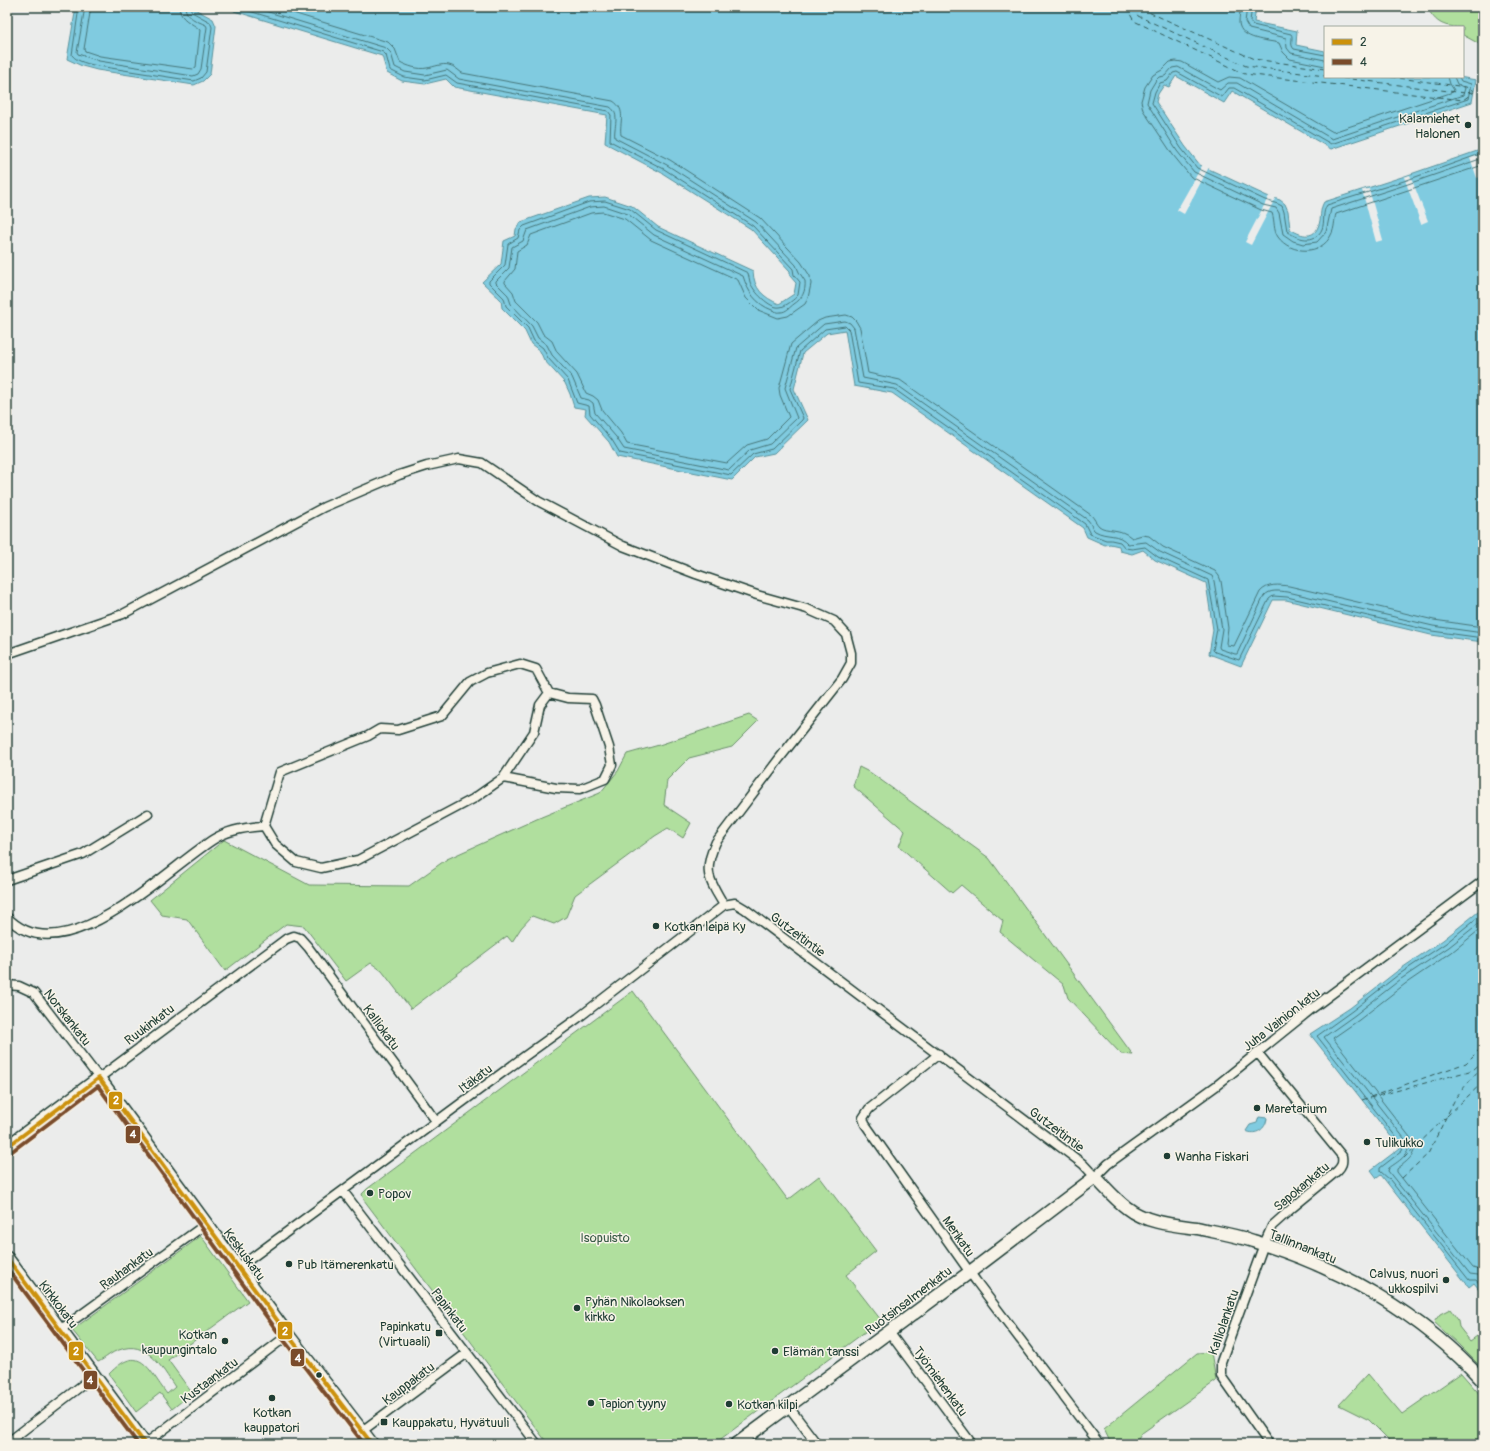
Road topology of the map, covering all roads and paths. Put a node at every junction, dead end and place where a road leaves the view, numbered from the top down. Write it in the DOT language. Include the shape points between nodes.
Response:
graph roads {
  1 [pos="7,654"];
  2 [pos="549,693"];
  3 [pos="503,778"];
  4 [pos="148,814"];
  5 [pos="264,826"];
  6 [pos="7,880"];
  7 [pos="1483,881"];
  8 [pos="724,905"];
  9 [pos="7,917"];
  10 [pos="308,947"];
  11 [pos="7,985"];
  12 [pos="1257,1052"];
  13 [pos="939,1054"];
  14 [pos="99,1078"];
  15 [pos="436,1121"];
  16 [pos="7,1147"];
  17 [pos="1095,1176"];
  18 [pos="343,1191"];
  19 [pos="206,1224"];
  20 [pos="1264,1244"];
  21 [pos="7,1258"];
  22 [pos="238,1268"];
  23 [pos="970,1272"];
  24 [pos="60,1330"];
  25 [pos="889,1332"];
  26 [pos="288,1335"];
  27 [pos="467,1353"];
  28 [pos="94,1376"];
  29 [pos="1483,1382"];
  30 [pos="788,1406"];
  31 [pos="362,1431"];
  32 [pos="7,1443"];
  33 [pos="145,1444"];
  34 [pos="372,1444"];
  35 [pos="537,1444"];
  36 [pos="737,1444"];
  37 [pos="817,1444"];
  38 [pos="972,1444"];
  39 [pos="1097,1444"];
  40 [pos="1269,1444"];
  1 -- 8 [label="street" via="123,614 324,506 399,475 459,459 482,463 538,501 623,546 757,595 807,609 834,621 846,634 851,663 842,679 716,842 708,869 710,879"];
  2 -- 3 [label="street" via="540,705 534,732"];
  2 -- 3 [label="street" via="568,698 592,699 609,747 612,765 605,779 580,789 556,788"];
  2 -- 5 [label="street" via="536,669 520,664 487,674 470,682 442,716 398,730 380,729 280,772"];
  3 -- 5 [label="street" via="473,799 358,860 321,868 296,862 275,844"];
  4 -- 6 [label="street" via="83,854"];
  5 -- 9 [label="street" via="245,827 215,838 118,909 86,927 61,934 34,934 15,925"];
  7 -- 12 [label="street, Juha Vainion katu"];
  8 -- 13 [label="street, Gutzeitintie" via="735,903 743,908"];
  8 -- 15 [label="street, Itäkatu" via="584,1013"];
  10 -- 14 [label="street, Ruukinkatu" via="300,938 294,936 286,939"];
  10 -- 15 [label="street, Kalliokatu"];
  11 -- 14 [label="street, Norskankatu" via="19,986 34,993"];
  12 -- 17 [label="street, Juha Vainion katu" via="1216,1086"];
  12 -- 20 [label="street, Sapokankatu" via="1342,1156 1343,1162 1337,1171 1272,1226"];
  13 -- 17 [label="street, Gutzeitintie" via="1083,1164"];
  13 -- 23 [label="street, Merikatu" via="869,1109 863,1118"];
  14 -- 16 [label="street, Ruukinkatu"];
  14 -- 19 [label="street, Keskuskatu"];
  15 -- 18 [label="street, Itäkatu"];
  17 -- 20 [label="street, Tallinnankatu" via="1127,1208 1146,1218 1238,1236"];
  17 -- 23 [label="street, Ruotsinsalmenkatu"];
  18 -- 22 [label="street, Itäkatu"];
  18 -- 27 [label="street, Papinkatu"];
  19 -- 22 [label="street, Keskuskatu"];
  19 -- 24 [label="street, Rauhankatu"];
  20 -- 29 [label="street, Tallinnankatu" via="1317,1265 1382,1298 1430,1331"];
  20 -- 40 [label="street, Kalliolankatu" via="1221,1362 1221,1376"];
  21 -- 24 [label="street, Kirkkokatu"];
  22 -- 26 [label="street, Keskuskatu"];
  23 -- 25 [label="street, Ruotsinsalmenkatu"];
  23 -- 39 [label="street, Merikatu"];
  24 -- 28 [label="street, Kirkkokatu"];
  25 -- 30 [label="street, Ruotsinsalmenkatu"];
  25 -- 38 [label="street, Työmiehenkatu"];
  26 -- 31 [label="street, Keskuskatu"];
  26 -- 33 [label="street, Kustaankatu"];
  27 -- 31 [label="street, Kauppakatu"];
  27 -- 35 [label="street, Papinkatu"];
  28 -- 32 [label="street"];
  28 -- 33 [label="street, Kirkkokatu"];
  30 -- 36 [label="street, Ruotsinsalmenkatu"];
  30 -- 37 [label="street"];
  31 -- 34 [label="street, Keskuskatu"];
}
